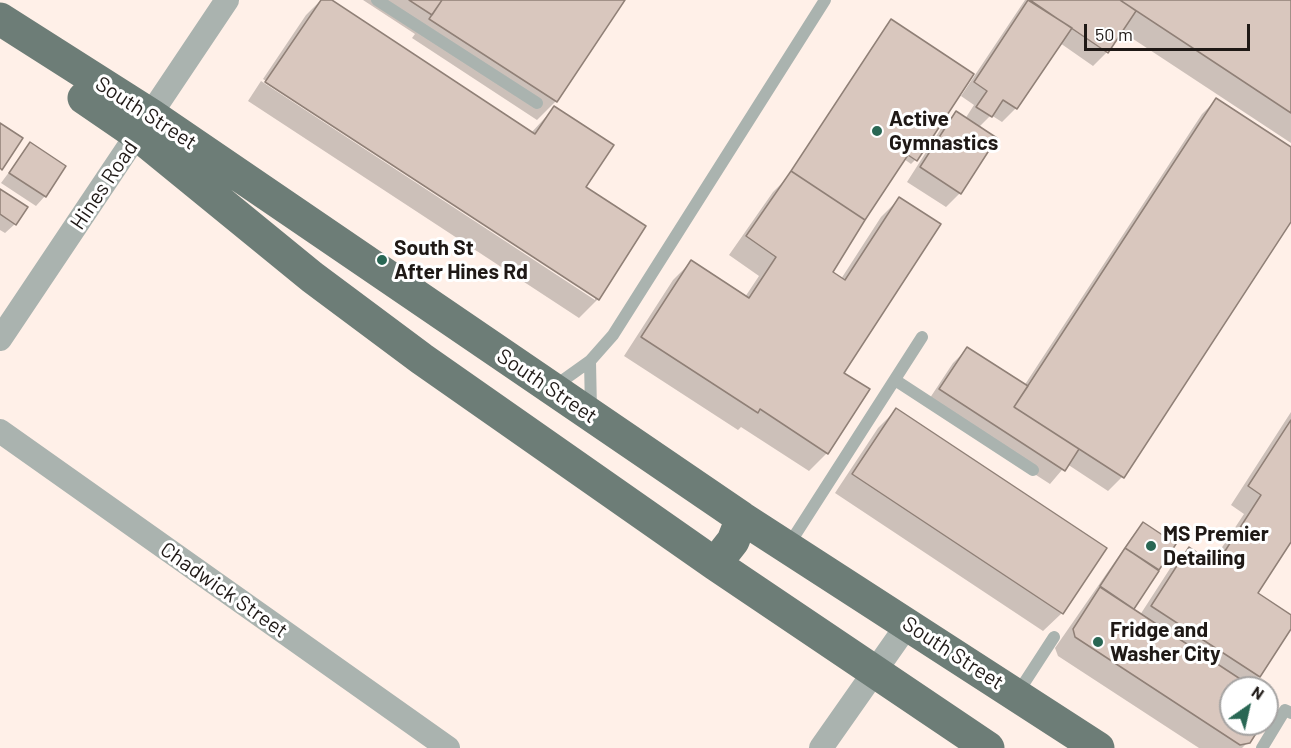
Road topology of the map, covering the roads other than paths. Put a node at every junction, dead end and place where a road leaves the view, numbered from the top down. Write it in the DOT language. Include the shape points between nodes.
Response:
graph roads {
  1 [pos="227,0"];
  2 [pos="377,0"];
  3 [pos="825,0"];
  4 [pos="0,18"];
  5 [pos="0,43"];
  6 [pos="537,103"];
  7 [pos="145,125"];
  8 [pos="922,337"];
  9 [pos="0,339"];
  10 [pos="590,362"];
  11 [pos="896,380"];
  12 [pos="555,391"];
  13 [pos="591,415"];
  14 [pos="0,431"];
  15 [pos="580,469"];
  16 [pos="1033,470"];
  17 [pos="742,518"];
  18 [pos="787,547"];
  19 [pos="715,564"];
  20 [pos="908,624"];
  21 [pos="1054,637"];
  22 [pos="874,671"];
  23 [pos="1016,694"];
  24 [pos="1291,713"];
  25 [pos="448,748"];
  26 [pos="821,748"];
  27 [pos="988,748"];
  28 [pos="1098,748"];
  29 [pos="1262,748"];
  1 -- 7 [label="street, Hines Road"];
  2 -- 6 [label="lane"];
  3 -- 10 [label="lane" via="613,335"];
  4 -- 7 [label="main road, South Street"];
  5 -- 7 [label="main road, South Street"];
  7 -- 9 [label="street, Hines Road"];
  7 -- 12 [label="main road, South Street"];
  7 -- 15 [label="main road, South Street" via="312,277"];
  8 -- 11 [label="lane"];
  10 -- 12 [label="lane" via="562,381"];
  10 -- 13 [label="lane"];
  11 -- 16 [label="lane"];
  11 -- 18 [label="lane"];
  12 -- 13 [label="main road, South Street"];
  12 -- 15 [label="main road" via="561,423"];
  13 -- 17 [label="main road, South Street"];
  14 -- 25 [label="street, Chadwick Street"];
  15 -- 19 [label="main road, South Street"];
  17 -- 18 [label="main road, South Street"];
  17 -- 19 [label="main road" via="734,541"];
  18 -- 20 [label="main road, South Street"];
  19 -- 22 [label="main road, South Street"];
  20 -- 22 [label="street"];
  20 -- 23 [label="main road, South Street"];
  21 -- 23 [label="lane"];
  22 -- 26 [label="street"];
  22 -- 27 [label="main road, South Street"];
  23 -- 28 [label="main road, South Street"];
  24 -- 29 [label="lane" via="1286,710"];
}
